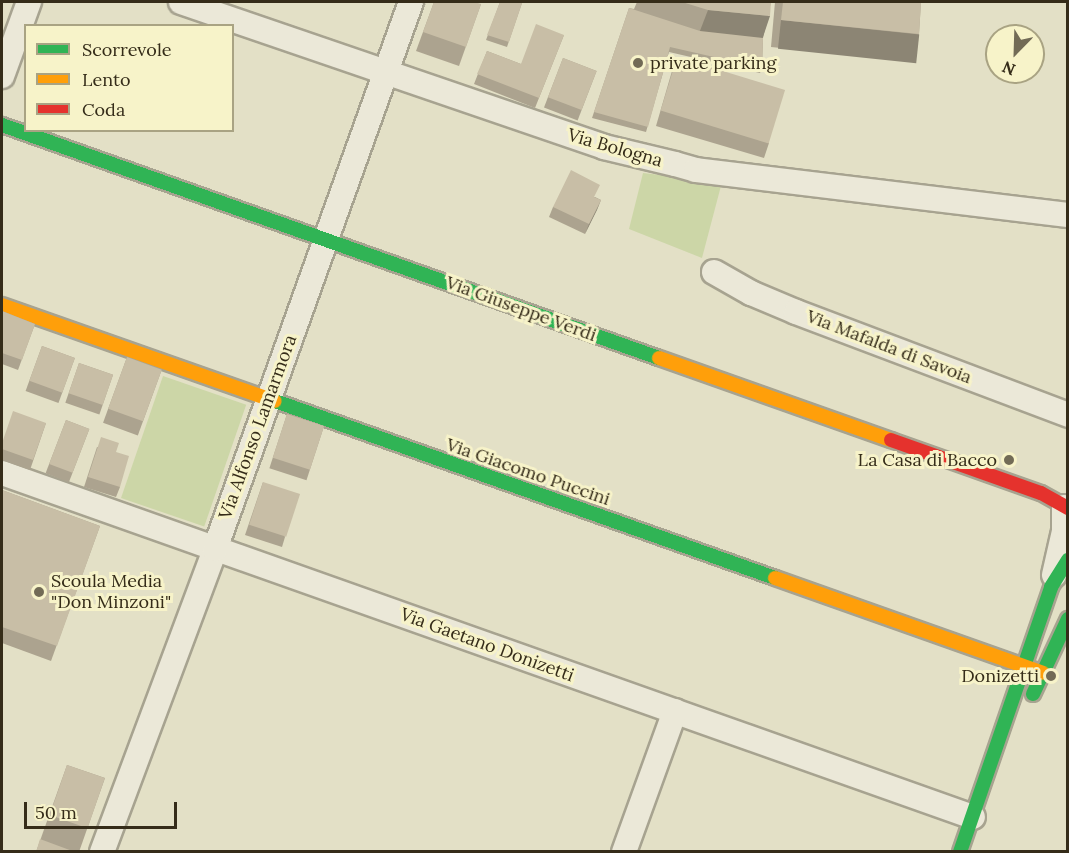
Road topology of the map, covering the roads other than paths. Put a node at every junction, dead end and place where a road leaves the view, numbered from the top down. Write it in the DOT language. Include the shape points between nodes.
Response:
graph roads {
  1 [pos="29,2"];
  2 [pos="181,2"];
  3 [pos="411,2"];
  4 [pos="385,72"];
  5 [pos="2,76"];
  6 [pos="2,125"];
  7 [pos="1068,215"];
  8 [pos="325,239"];
  9 [pos="714,272"];
  10 [pos="2,305"];
  11 [pos="268,399"];
  12 [pos="1068,415"];
  13 [pos="2,473"];
  14 [pos="1041,493"];
  15 [pos="1066,503"];
  16 [pos="215,549"];
  17 [pos="1068,560"];
  18 [pos="1051,586"];
  19 [pos="1068,619"];
  20 [pos="1022,666"];
  21 [pos="1043,673"];
  22 [pos="675,711"];
  23 [pos="1009,726"];
  24 [pos="973,817"];
  25 [pos="102,852"];
  26 [pos="624,852"];
  27 [pos="960,852"];
  1 -- 5 [label="street"];
  2 -- 4 [label="street, Via Bologna"];
  3 -- 4 [label="street, Via Alfonso Lamarmora"];
  4 -- 7 [label="street, Via Bologna" via="604,147 696,170"];
  4 -- 8 [label="street, Via Alfonso Lamarmora"];
  6 -- 8 [label="street, Via Giuseppe Verdi"];
  8 -- 11 [label="street, Via Alfonso Lamarmora"];
  8 -- 14 [label="street, Via Giuseppe Verdi"];
  9 -- 12 [label="street, Via Mafalda di Savoia" via="796,312"];
  10 -- 11 [label="street, Via Giacomo Puccini"];
  11 -- 16 [label="street, Via Alfonso Lamarmora"];
  11 -- 20 [label="street, Via Giacomo Puccini"];
  13 -- 16 [label="street, Via Gaetano Donizetti"];
  14 -- 15 [label="street, Via Giuseppe Verdi"];
  15 -- 18 [label="street" via="1065,531"];
  16 -- 22 [label="street, Via Gaetano Donizetti"];
  16 -- 25 [label="street, Via Alfonso Lamarmora"];
  17 -- 18 [label="street"];
  18 -- 20 [label="street"];
  19 -- 21 [label="street"];
  20 -- 21 [label="street, Via Giacomo Puccini"];
  20 -- 23 [label="street"];
  21 -- 23 [label="street"];
  22 -- 24 [label="street, Via Gaetano Donizetti"];
  22 -- 26 [label="street"];
  23 -- 24 [label="street"];
  24 -- 27 [label="street"];
}
